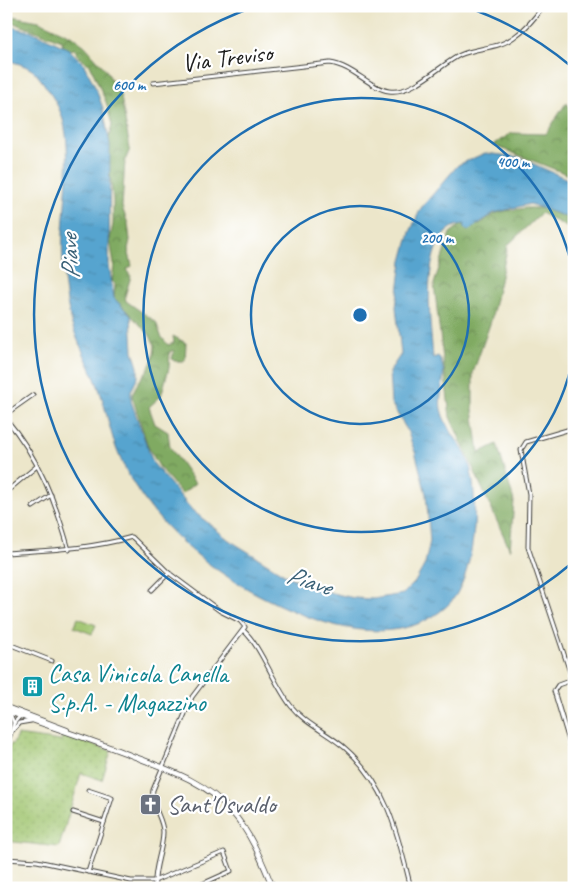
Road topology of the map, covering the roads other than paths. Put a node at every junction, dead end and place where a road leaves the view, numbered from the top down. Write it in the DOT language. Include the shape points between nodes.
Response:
graph roads {
  1 [pos="543,6"];
  2 [pos="153,83"];
  3 [pos="32,395"];
  4 [pos="6,414"];
  5 [pos="6,419"];
  6 [pos="574,428"];
  7 [pos="37,466"];
  8 [pos="6,492"];
  9 [pos="51,495"];
  10 [pos="33,507"];
  11 [pos="69,550"];
  12 [pos="6,553"];
  13 [pos="169,573"];
  14 [pos="152,590"];
  15 [pos="245,629"];
  16 [pos="6,643"];
  17 [pos="52,661"];
  18 [pos="6,710"];
  19 [pos="21,714"];
  20 [pos="34,721"];
  21 [pos="14,723"];
  22 [pos="19,723"];
  23 [pos="13,730"];
  24 [pos="82,737"];
  25 [pos="6,748"];
  26 [pos="574,764"];
  27 [pos="162,767"];
  28 [pos="88,790"];
  29 [pos="73,812"];
  30 [pos="104,822"];
  31 [pos="6,859"];
  32 [pos="88,872"];
  33 [pos="154,881"];
  34 [pos="154,888"];
  35 [pos="193,888"];
  36 [pos="252,888"];
  37 [pos="264,888"];
  38 [pos="273,888"];
  39 [pos="411,888"];
  1 -- 2 [label="street, Via Treviso" via="527,27 513,38 460,55 429,77 395,92 385,90 338,64"];
  3 -- 4 [label="street"];
  5 -- 7 [label="street"];
  6 -- 26 [label="street" via="526,442 521,450 529,494 528,547 571,676 554,691"];
  7 -- 8 [label="street"];
  7 -- 9 [label="street"];
  9 -- 10 [label="street"];
  9 -- 11 [label="street"];
  11 -- 12 [label="street"];
  11 -- 13 [label="street" via="132,537"];
  13 -- 14 [label="street"];
  13 -- 15 [label="street" via="220,611 240,620"];
  15 -- 27 [label="street" via="192,697"];
  15 -- 39 [label="street" via="292,707 346,749 380,792 395,823"];
  16 -- 17 [label="street"];
  18 -- 19 [label="main road"];
  18 -- 21 [label="street"];
  19 -- 20 [label="main road"];
  19 -- 21 [label="street"];
  19 -- 22 [label="street"];
  19 -- 24 [label="main road"];
  20 -- 22 [label="street"];
  20 -- 24 [label="main road"];
  21 -- 23 [label="street"];
  22 -- 23 [label="street"];
  23 -- 25 [label="street"];
  24 -- 27 [label="main road"];
  27 -- 33 [label="street" via="152,794 163,833"];
  27 -- 38 [label="main road" via="206,788 232,811 252,841"];
  28 -- 30 [label="street" via="112,798"];
  29 -- 30 [label="street"];
  30 -- 32 [label="street"];
  31 -- 32 [label="street" via="37,861"];
  32 -- 33 [label="street" via="131,881"];
  33 -- 34 [label="street"];
  33 -- 35 [label="street" via="224,852 232,871"];
  36 -- 37 [label="street" via="261,884"];
}
